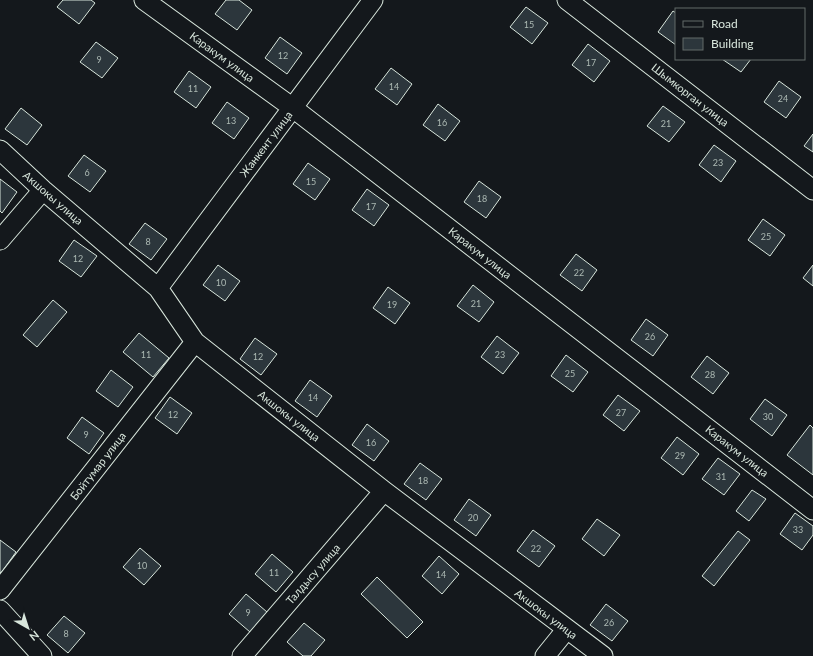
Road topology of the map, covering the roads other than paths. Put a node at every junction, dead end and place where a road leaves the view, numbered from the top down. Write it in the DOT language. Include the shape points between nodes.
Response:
graph roads {
  1 [pos="144,0"];
  2 [pos="373,0"];
  3 [pos="567,0"];
  4 [pos="293,108"];
  5 [pos="0,150"];
  6 [pos="43,190"];
  7 [pos="813,190"];
  8 [pos="0,240"];
  9 [pos="158,288"];
  10 [pos="195,342"];
  11 [pos="384,491"];
  12 [pos="813,510"];
  13 [pos="0,590"];
  14 [pos="0,610"];
  15 [pos="566,630"];
  16 [pos="42,656"];
  17 [pos="242,656"];
  18 [pos="545,656"];
  19 [pos="603,656"];
  1 -- 4 [label="street, Каракум улица"];
  2 -- 4 [label="street, Жанкент улица"];
  3 -- 7 [label="street, Шымкорган улица"];
  4 -- 9 [label="street, Жанкент улица"];
  4 -- 12 [label="street, Каракум улица"];
  5 -- 6 [label="street, Акшокы улица"];
  6 -- 8 [label="street"];
  6 -- 9 [label="street, Акшокы улица"];
  9 -- 10 [label="street, Акшокы улица"];
  10 -- 11 [label="street, Акшокы улица"];
  10 -- 13 [label="street, Бойтумар улица"];
  11 -- 15 [label="street, Акшокы улица"];
  11 -- 17 [label="street, Талдысу улица"];
  14 -- 16 [label="street"];
  15 -- 18 [label="street"];
  15 -- 19 [label="street, Акшокы улица"];
}
